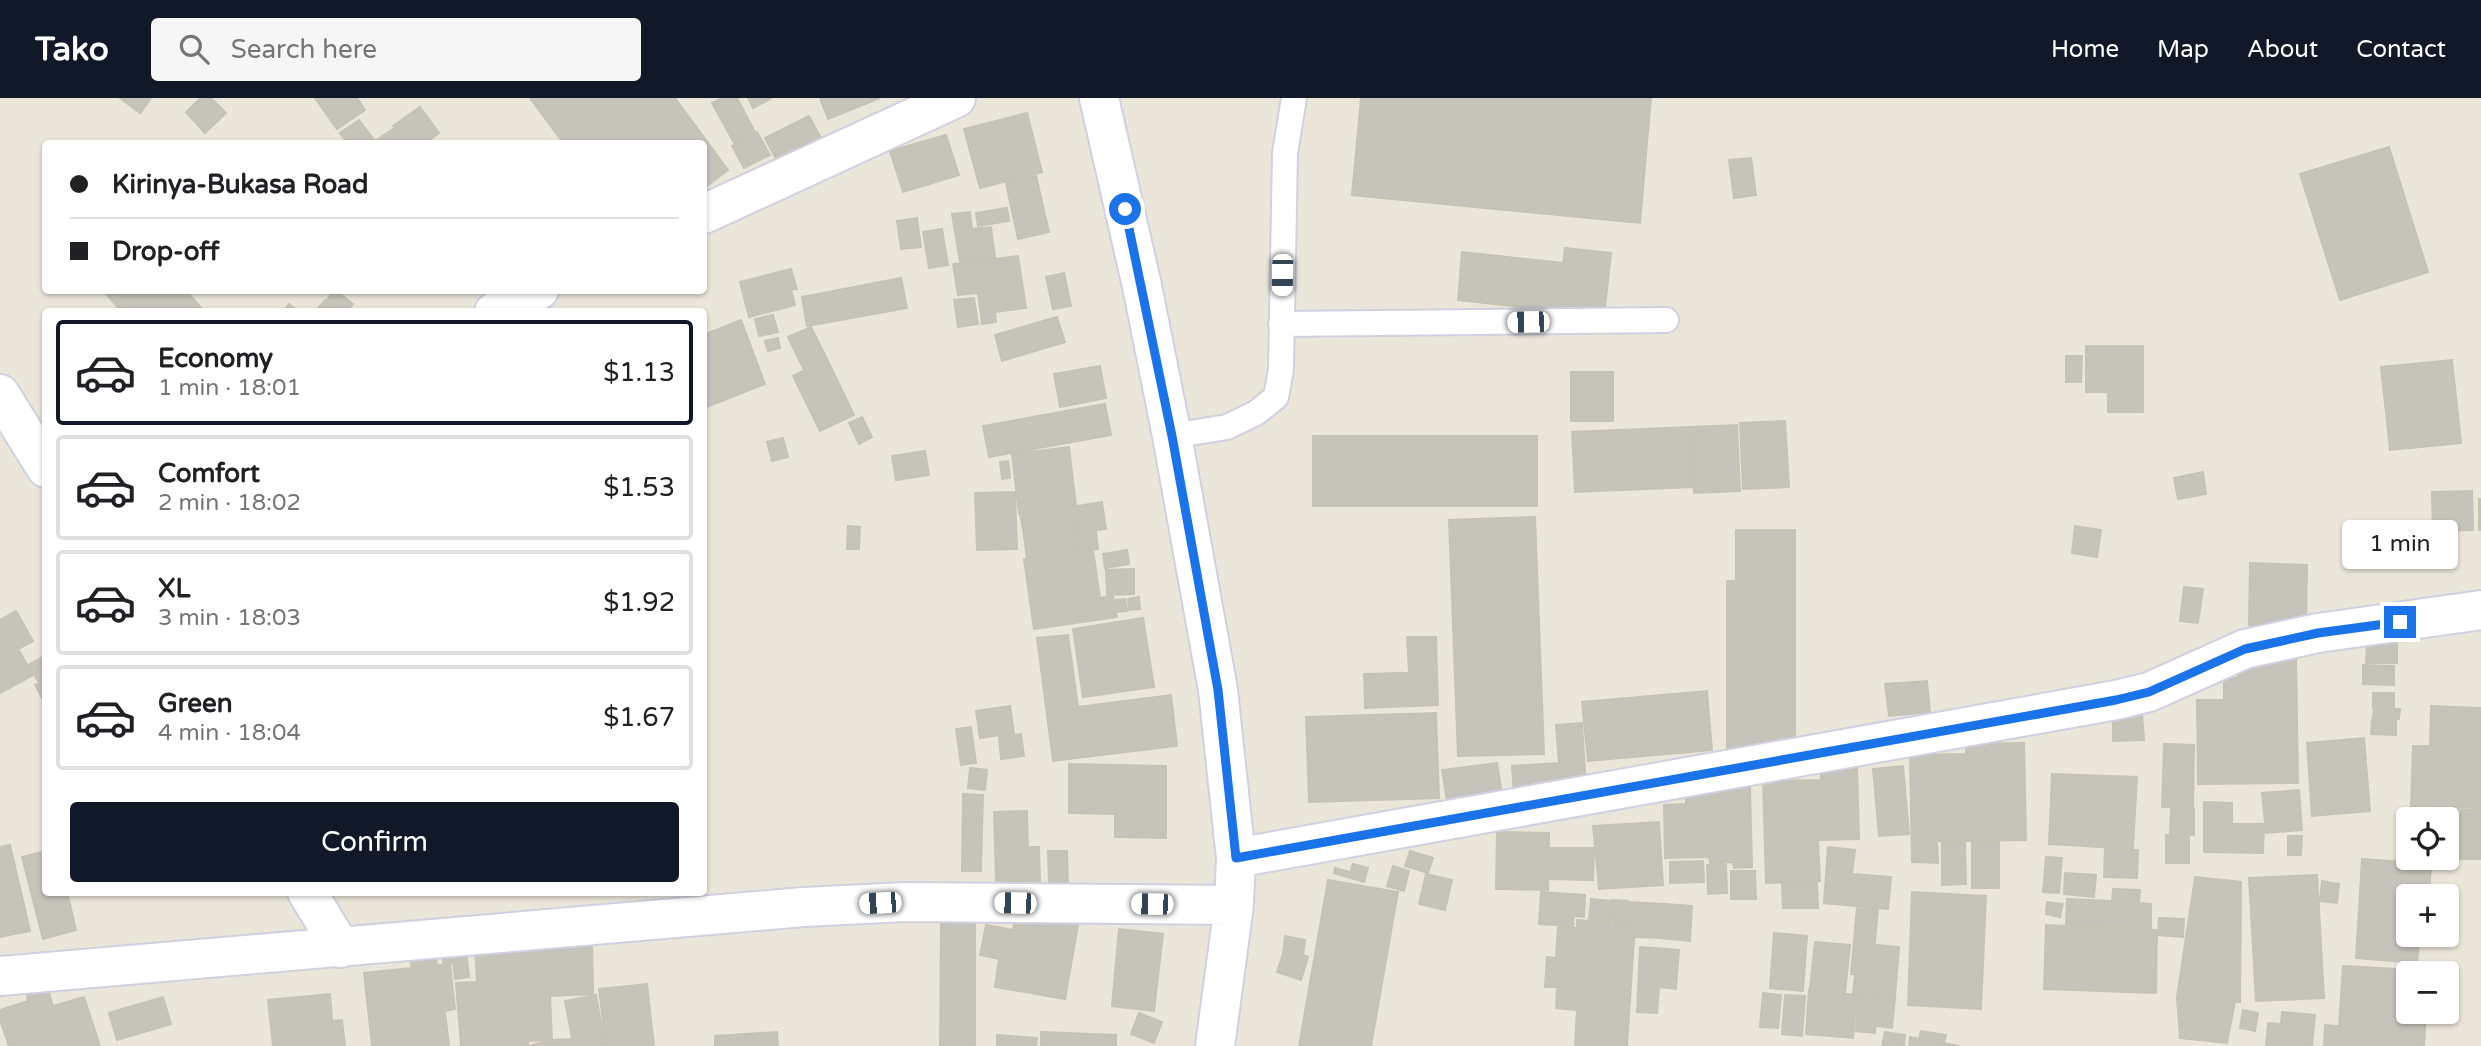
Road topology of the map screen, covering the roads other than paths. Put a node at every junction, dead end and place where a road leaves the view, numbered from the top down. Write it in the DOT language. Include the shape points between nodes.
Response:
graph roads {
  1 [pos="956,98"];
  2 [pos="1099,98"];
  3 [pos="1294,98"];
  4 [pos="707,213"];
  5 [pos="531,294"];
  6 [pos="502,308"];
  7 [pos="1666,320"];
  8 [pos="1281,324"];
  9 [pos="0,394"];
  10 [pos="1172,436"];
  11 [pos="42,462"];
  12 [pos="2481,610"];
  13 [pos="1236,858"];
  14 [pos="309,896"];
  15 [pos="1234,905"];
  16 [pos="341,948"];
  17 [pos="0,976"];
  18 [pos="1214,1046"];
  1 -- 4 [label="street"];
  2 -- 10 [label="street"];
  3 -- 8 [label="lane" via="1285,153"];
  5 -- 6 [label="street"];
  7 -- 8 [label="lane"];
  8 -- 10 [label="lane" via="1276,397 1227,427"];
  9 -- 11 [label="street"];
  10 -- 13 [label="street" via="1218,690"];
  12 -- 13 [label="street" via="2318,633 2245,649 2149,692 2116,700"];
  13 -- 15 [label="street"];
  14 -- 16 [label="street"];
  15 -- 16 [label="street" via="893,902"];
  15 -- 18 [label="street"];
  16 -- 17 [label="street"];
}
